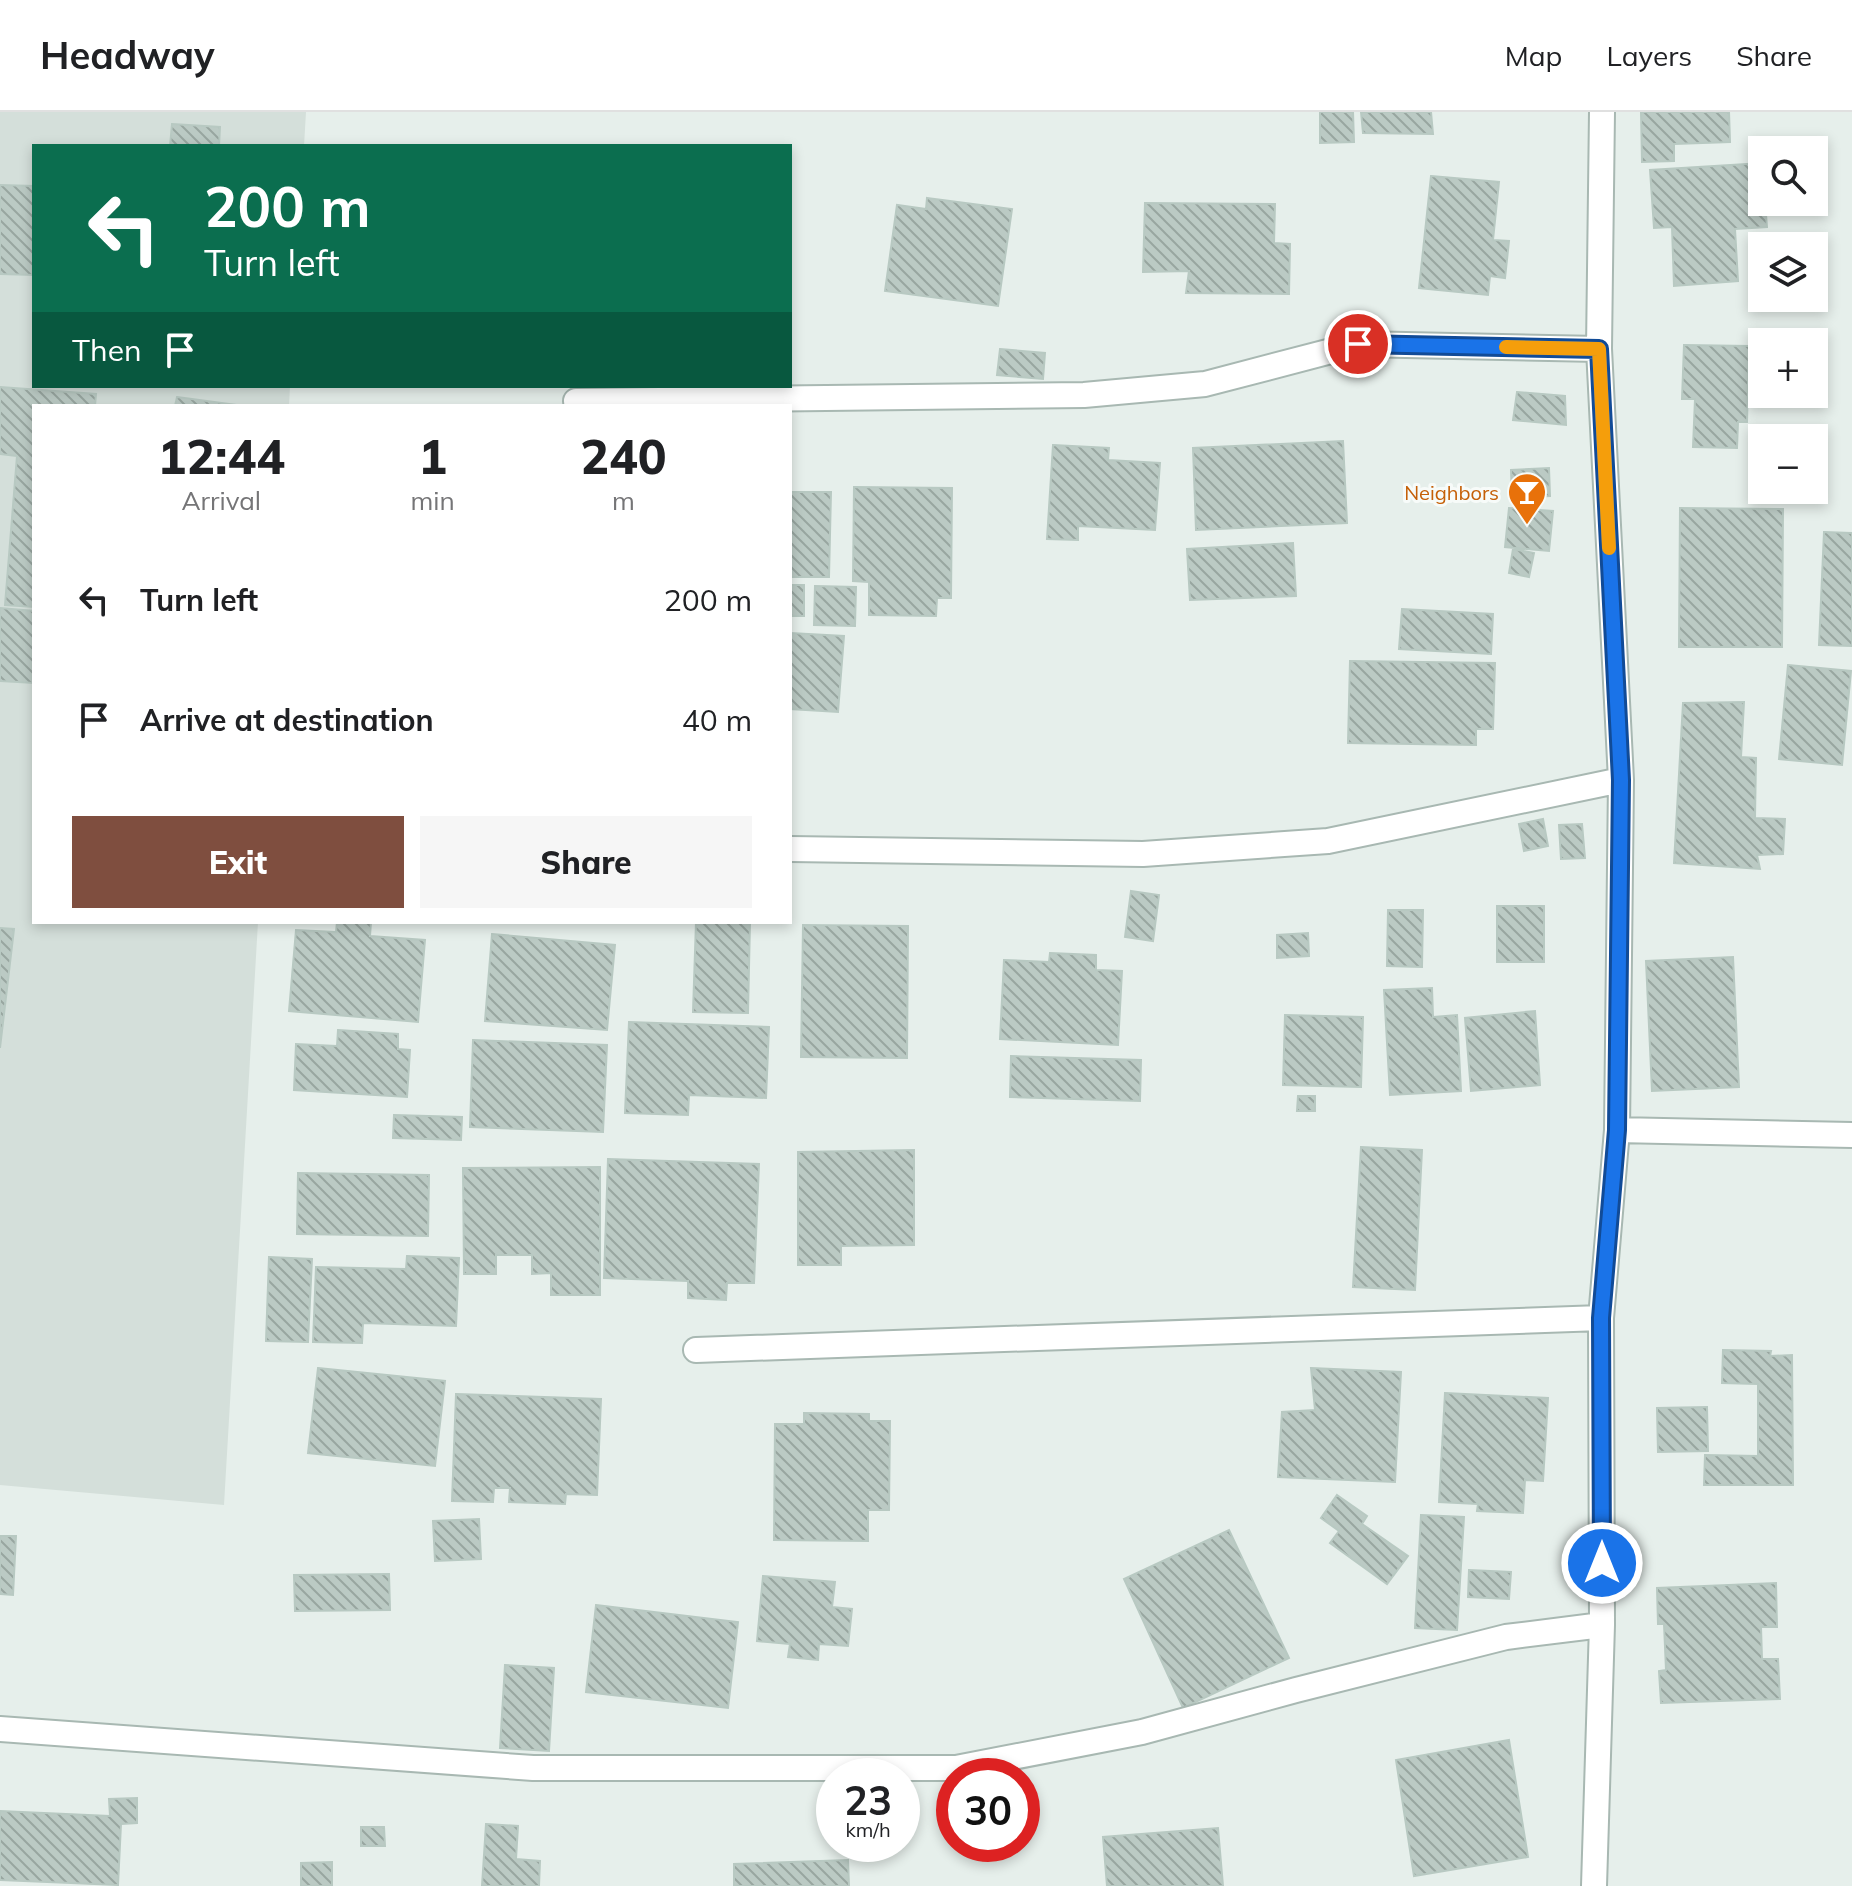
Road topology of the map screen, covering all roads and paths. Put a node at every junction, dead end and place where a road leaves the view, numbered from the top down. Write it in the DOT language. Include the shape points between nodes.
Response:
graph roads {
  1 [pos="1602,112"];
  2 [pos="1599,349"];
  3 [pos="576,401"];
  4 [pos="1621,780"];
  5 [pos="792,849"];
  6 [pos="1617,1130"];
  7 [pos="1852,1135"];
  8 [pos="1601,1318"];
  9 [pos="696,1350"];
  10 [pos="1602,1625"];
  11 [pos="0,1729"];
  12 [pos="1594,1886"];
  1 -- 2 [label="street"];
  2 -- 3 [label="street" via="1358,344 1205,384 1084,395"];
  2 -- 4 [label="street"];
  4 -- 5 [label="street" via="1328,841 1143,854"];
  4 -- 6 [label="street"];
  6 -- 7 [label="street"];
  6 -- 8 [label="street"];
  8 -- 9 [label="street"];
  8 -- 10 [label="street"];
  10 -- 11 [label="street" via="1506,1637 1142,1732 956,1768 533,1768"];
  10 -- 12 [label="street"];
}
